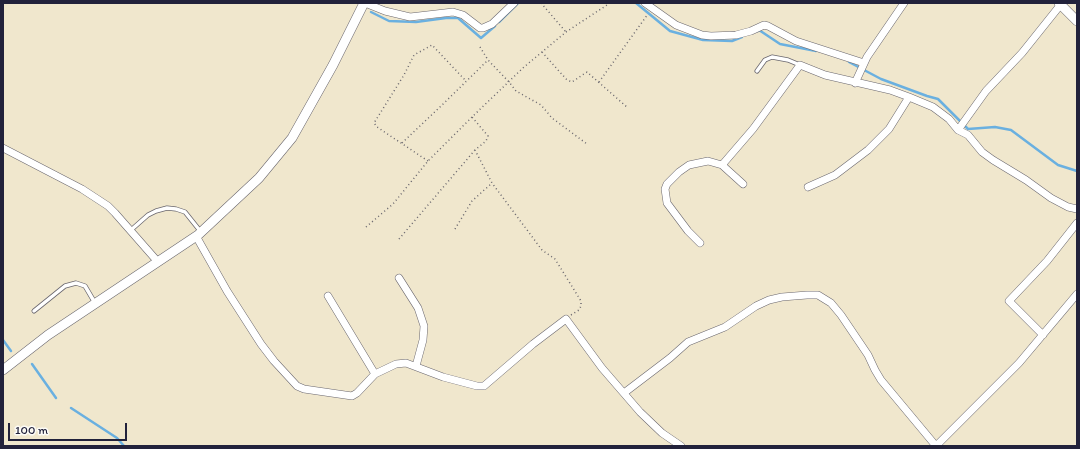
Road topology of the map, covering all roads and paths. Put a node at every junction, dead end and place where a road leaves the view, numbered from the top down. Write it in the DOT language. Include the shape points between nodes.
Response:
graph roads {
  1 [pos="365,3"];
  2 [pos="514,3"];
  3 [pos="541,3"];
  4 [pos="610,3"];
  5 [pos="644,3"];
  6 [pos="904,3"];
  7 [pos="1060,4"];
  8 [pos="648,13"];
  9 [pos="1077,21"];
  10 [pos="566,32"];
  11 [pos="480,47"];
  12 [pos="542,52"];
  13 [pos="488,60"];
  14 [pos="800,65"];
  15 [pos="863,65"];
  16 [pos="757,71"];
  17 [pos="466,81"];
  18 [pos="856,81"];
  19 [pos="510,82"];
  20 [pos="599,82"];
  21 [pos="909,96"];
  22 [pos="628,108"];
  23 [pos="472,117"];
  24 [pos="959,128"];
  25 [pos="401,144"];
  26 [pos="587,144"];
  27 [pos="3,148"];
  28 [pos="475,150"];
  29 [pos="428,161"];
  30 [pos="722,165"];
  31 [pos="492,183"];
  32 [pos="743,184"];
  33 [pos="808,187"];
  34 [pos="1077,209"];
  35 [pos="1077,223"];
  36 [pos="366,227"];
  37 [pos="455,229"];
  38 [pos="130,231"];
  39 [pos="199,234"];
  40 [pos="399,239"];
  41 [pos="700,243"];
  42 [pos="158,262"];
  43 [pos="399,278"];
  44 [pos="1077,294"];
  45 [pos="328,296"];
  46 [pos="96,304"];
  47 [pos="34,311"];
  48 [pos="566,319"];
  49 [pos="1043,336"];
  50 [pos="416,366"];
  51 [pos="3,370"];
  52 [pos="375,374"];
  53 [pos="624,393"];
  54 [pos="681,446"];
  55 [pos="936,446"];
  1 -- 2 [label="street" via="385,11 410,16 453,12 463,15 480,28 492,24"];
  1 -- 39 [label="street" via="292,138 259,178"];
  3 -- 10 [label="path"];
  4 -- 10 [label="path"];
  5 -- 15 [label="street" via="676,25 702,35 736,35 764,25 796,41"];
  6 -- 15 [label="street"];
  7 -- 9 [label="street"];
  7 -- 24 [label="street" via="1022,53 986,91"];
  8 -- 20 [label="path"];
  10 -- 12 [label="path"];
  11 -- 13 [label="path"];
  12 -- 19 [label="path"];
  12 -- 20 [label="path" via="567,80 572,82 587,72"];
  13 -- 17 [label="path"];
  13 -- 19 [label="path"];
  14 -- 16 [label="lane" via="772,57 765,60"];
  14 -- 18 [label="street" via="825,75"];
  14 -- 30 [label="street" via="753,129"];
  15 -- 18 [label="street"];
  17 -- 25 [label="path"];
  17 -- 25 [label="path" via="432,45 414,55 374,123"];
  18 -- 21 [label="street"];
  19 -- 23 [label="path"];
  19 -- 26 [label="path" via="516,91 541,105 552,118"];
  20 -- 22 [label="path"];
  21 -- 24 [label="street" via="938,110"];
  21 -- 33 [label="street" via="889,129 868,150 835,175"];
  23 -- 28 [label="path" via="488,136"];
  23 -- 29 [label="path"];
  24 -- 34 [label="street" via="993,160 1050,198 1068,208"];
  25 -- 29 [label="path"];
  27 -- 38 [label="street" via="97,198 115,213"];
  28 -- 31 [label="path"];
  28 -- 40 [label="path"];
  29 -- 36 [label="path" via="393,204"];
  30 -- 32 [label="street"];
  30 -- 41 [label="street" via="708,162 689,165 679,172 665,189 666,203"];
  31 -- 37 [label="path" via="472,202"];
  31 -- 48 [label="path" via="542,250 555,259 581,301 579,310"];
  35 -- 49 [label="street" via="1047,261 1009,301"];
  38 -- 39 [label="lane" via="148,215 167,208 184,212"];
  38 -- 42 [label="street"];
  39 -- 42 [label="street"];
  39 -- 52 [label="street" via="227,291 260,344 298,386 311,391 352,396"];
  42 -- 46 [label="street"];
  43 -- 50 [label="street" via="418,308 424,326"];
  44 -- 49 [label="street"];
  45 -- 52 [label="street"];
  46 -- 47 [label="lane" via="85,286 76,283 65,286"];
  46 -- 51 [label="street" via="48,335"];
  48 -- 50 [label="street" via="484,386 443,377"];
  48 -- 53 [label="street"];
  49 -- 55 [label="street" via="1003,380"];
  50 -- 52 [label="street" via="396,364"];
  53 -- 54 [label="street" via="640,412"];
  53 -- 55 [label="street" via="688,342 725,327 756,306 782,297 818,296 831,303 841,315 868,355 881,380"];
}
